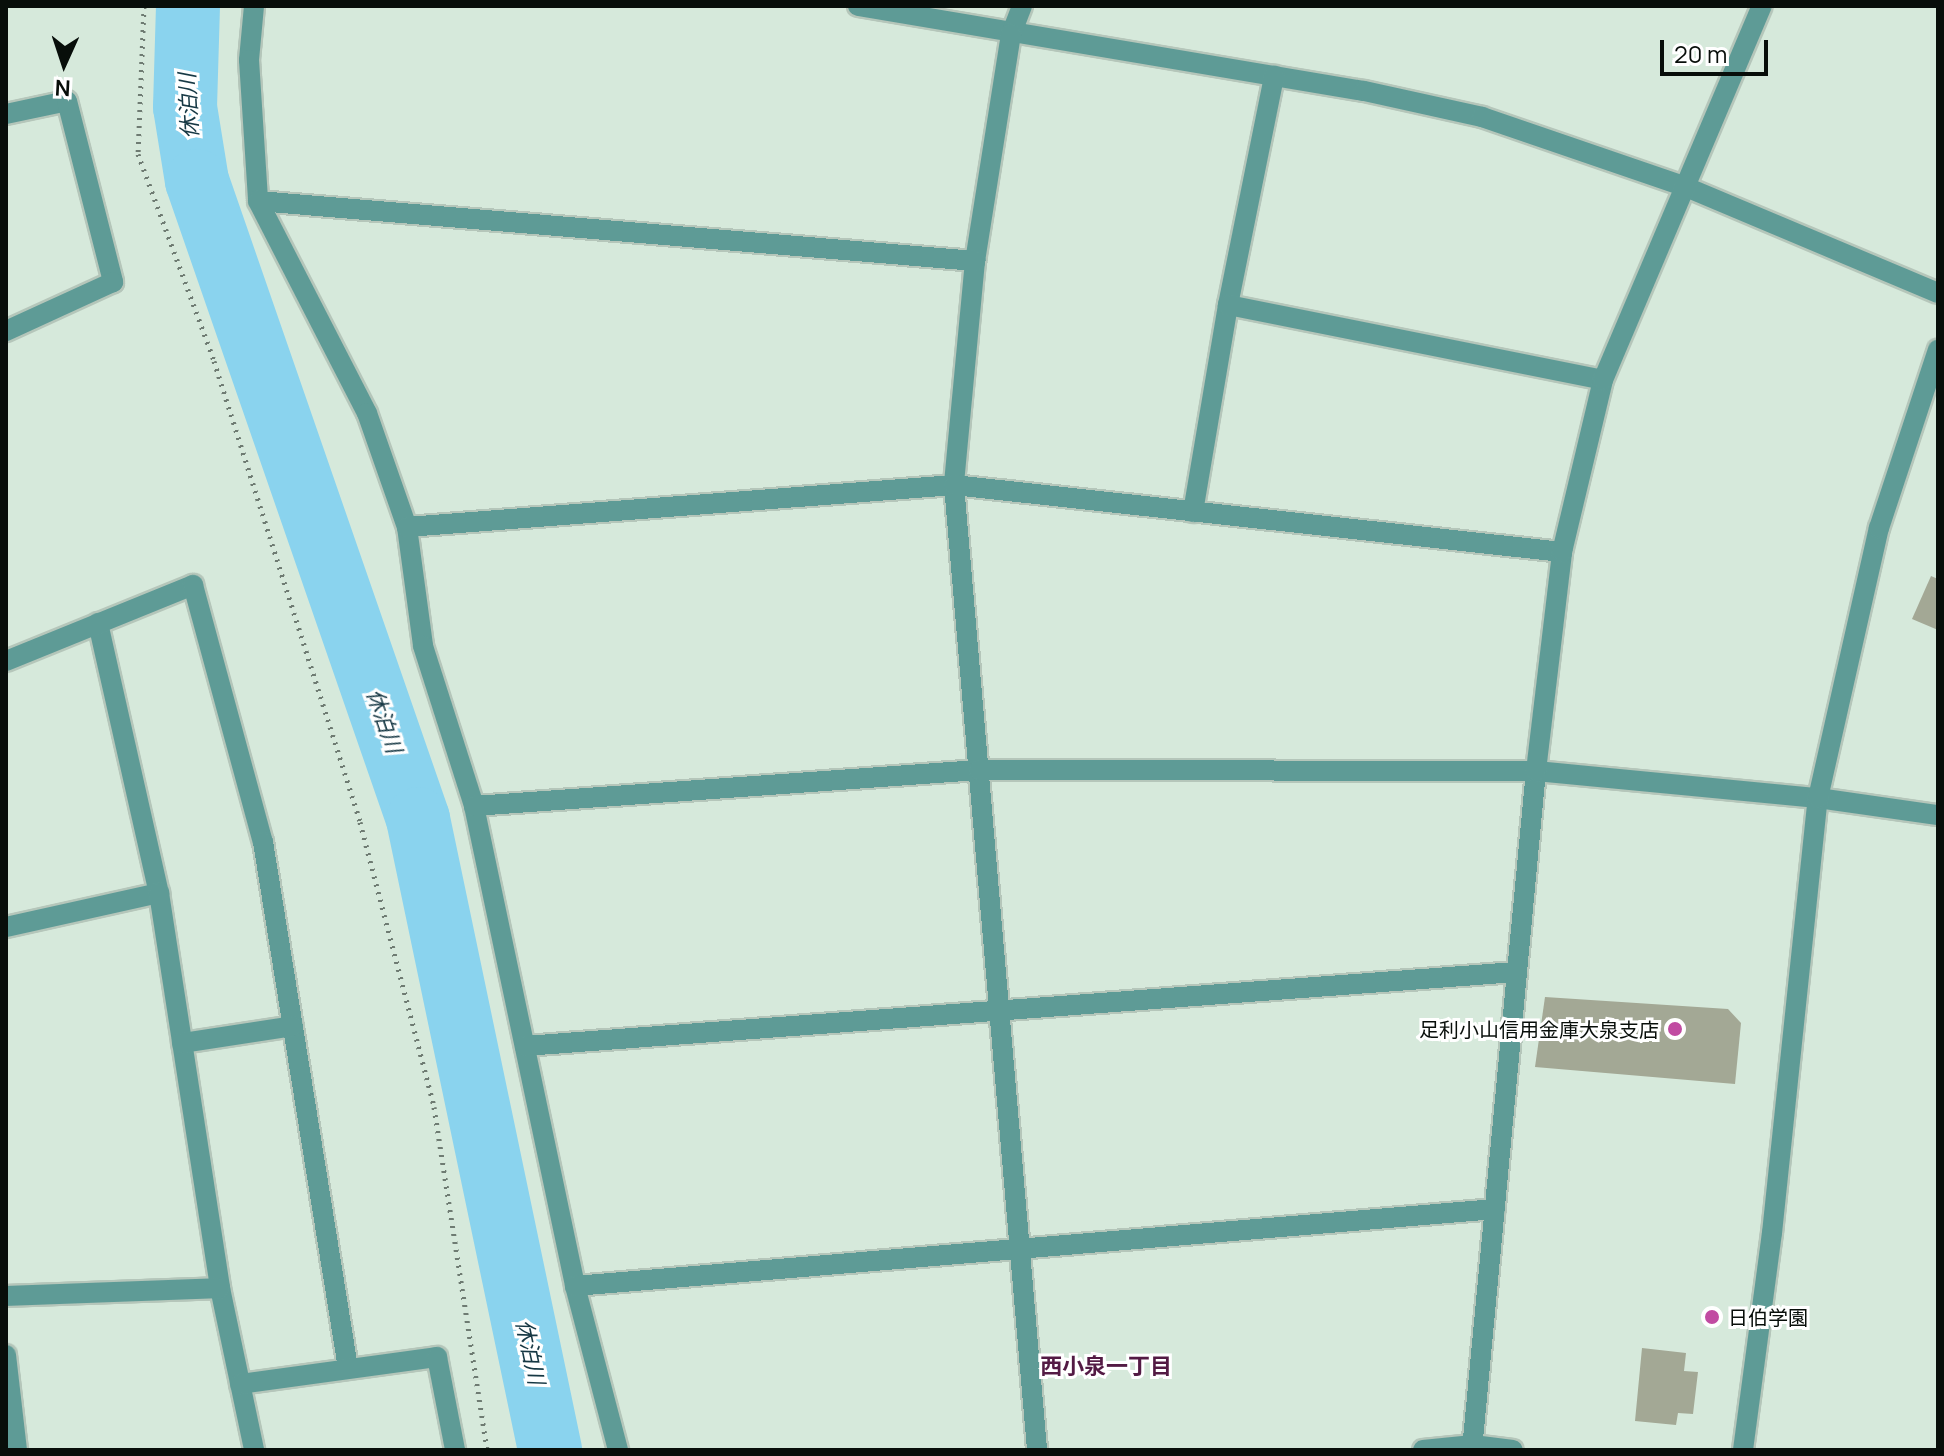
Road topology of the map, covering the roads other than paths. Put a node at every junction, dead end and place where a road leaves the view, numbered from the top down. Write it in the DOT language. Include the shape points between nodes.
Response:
graph roads {
  1 [pos="254,6"];
  2 [pos="858,6"];
  3 [pos="1022,6"];
  4 [pos="1762,6"];
  5 [pos="1011,34"];
  6 [pos="1274,76"];
  7 [pos="6,114"];
  8 [pos="1686,187"];
  9 [pos="258,201"];
  10 [pos="975,261"];
  11 [pos="1938,293"];
  12 [pos="1228,305"];
  13 [pos="6,331"];
  14 [pos="1938,350"];
  15 [pos="1603,380"];
  16 [pos="954,485"];
  17 [pos="1193,512"];
  18 [pos="407,527"];
  19 [pos="1562,552"];
  20 [pos="98,623"];
  21 [pos="6,661"];
  22 [pos="979,770"];
  23 [pos="1536,771"];
  24 [pos="1818,798"];
  25 [pos="474,806"];
  26 [pos="1938,815"];
  27 [pos="159,893"];
  28 [pos="6,927"];
  29 [pos="1517,972"];
  30 [pos="999,1010"];
  31 [pos="293,1026"];
  32 [pos="182,1043"];
  33 [pos="525,1046"];
  34 [pos="1495,1209"];
  35 [pos="1019,1248"];
  36 [pos="575,1286"];
  37 [pos="220,1288"];
  38 [pos="6,1296"];
  39 [pos="6,1355"];
  40 [pos="348,1368"];
  41 [pos="240,1384"];
  42 [pos="1472,1448"];
  43 [pos="17,1450"];
  44 [pos="254,1450"];
  45 [pos="455,1450"];
  46 [pos="618,1450"];
  47 [pos="1037,1450"];
  48 [pos="1423,1450"];
  49 [pos="1513,1450"];
  50 [pos="1743,1450"];
  1 -- 9 [label="street" via="249,60"];
  2 -- 5 [label="street"];
  3 -- 5 [label="street"];
  4 -- 8 [label="street"];
  5 -- 6 [label="street"];
  5 -- 10 [label="street"];
  6 -- 8 [label="street" via="1482,117"];
  6 -- 12 [label="street"];
  7 -- 13 [label="street" via="67,101 113,282"];
  8 -- 11 [label="street"];
  8 -- 15 [label="street"];
  9 -- 10 [label="street"];
  9 -- 18 [label="street" via="367,413"];
  10 -- 16 [label="street"];
  12 -- 15 [label="street"];
  12 -- 17 [label="street"];
  14 -- 24 [label="street" via="1879,528"];
  15 -- 19 [label="street"];
  16 -- 17 [label="street"];
  16 -- 18 [label="street"];
  16 -- 22 [label="street"];
  17 -- 19 [label="street"];
  18 -- 25 [label="street" via="423,646"];
  19 -- 23 [label="street"];
  20 -- 21 [label="street"];
  20 -- 27 [label="street"];
  20 -- 31 [label="street" via="193,585 263,842"];
  22 -- 23 [label="street"];
  22 -- 25 [label="street"];
  22 -- 30 [label="street"];
  23 -- 24 [label="street"];
  23 -- 29 [label="street"];
  24 -- 26 [label="street"];
  24 -- 50 [label="street" via="1772,1233"];
  25 -- 33 [label="street"];
  27 -- 28 [label="street"];
  27 -- 32 [label="street"];
  29 -- 30 [label="street"];
  29 -- 34 [label="street"];
  30 -- 33 [label="street"];
  30 -- 35 [label="street"];
  31 -- 32 [label="street"];
  31 -- 40 [label="street"];
  32 -- 37 [label="street"];
  33 -- 36 [label="street"];
  34 -- 35 [label="street"];
  34 -- 42 [label="street"];
  35 -- 36 [label="street"];
  35 -- 47 [label="street"];
  36 -- 46 [label="street"];
  37 -- 38 [label="street"];
  37 -- 41 [label="street"];
  39 -- 43 [label="street"];
  40 -- 41 [label="street"];
  40 -- 45 [label="street" via="437,1357"];
  41 -- 44 [label="street"];
  42 -- 48 [label="street"];
  42 -- 49 [label="street"];
}
